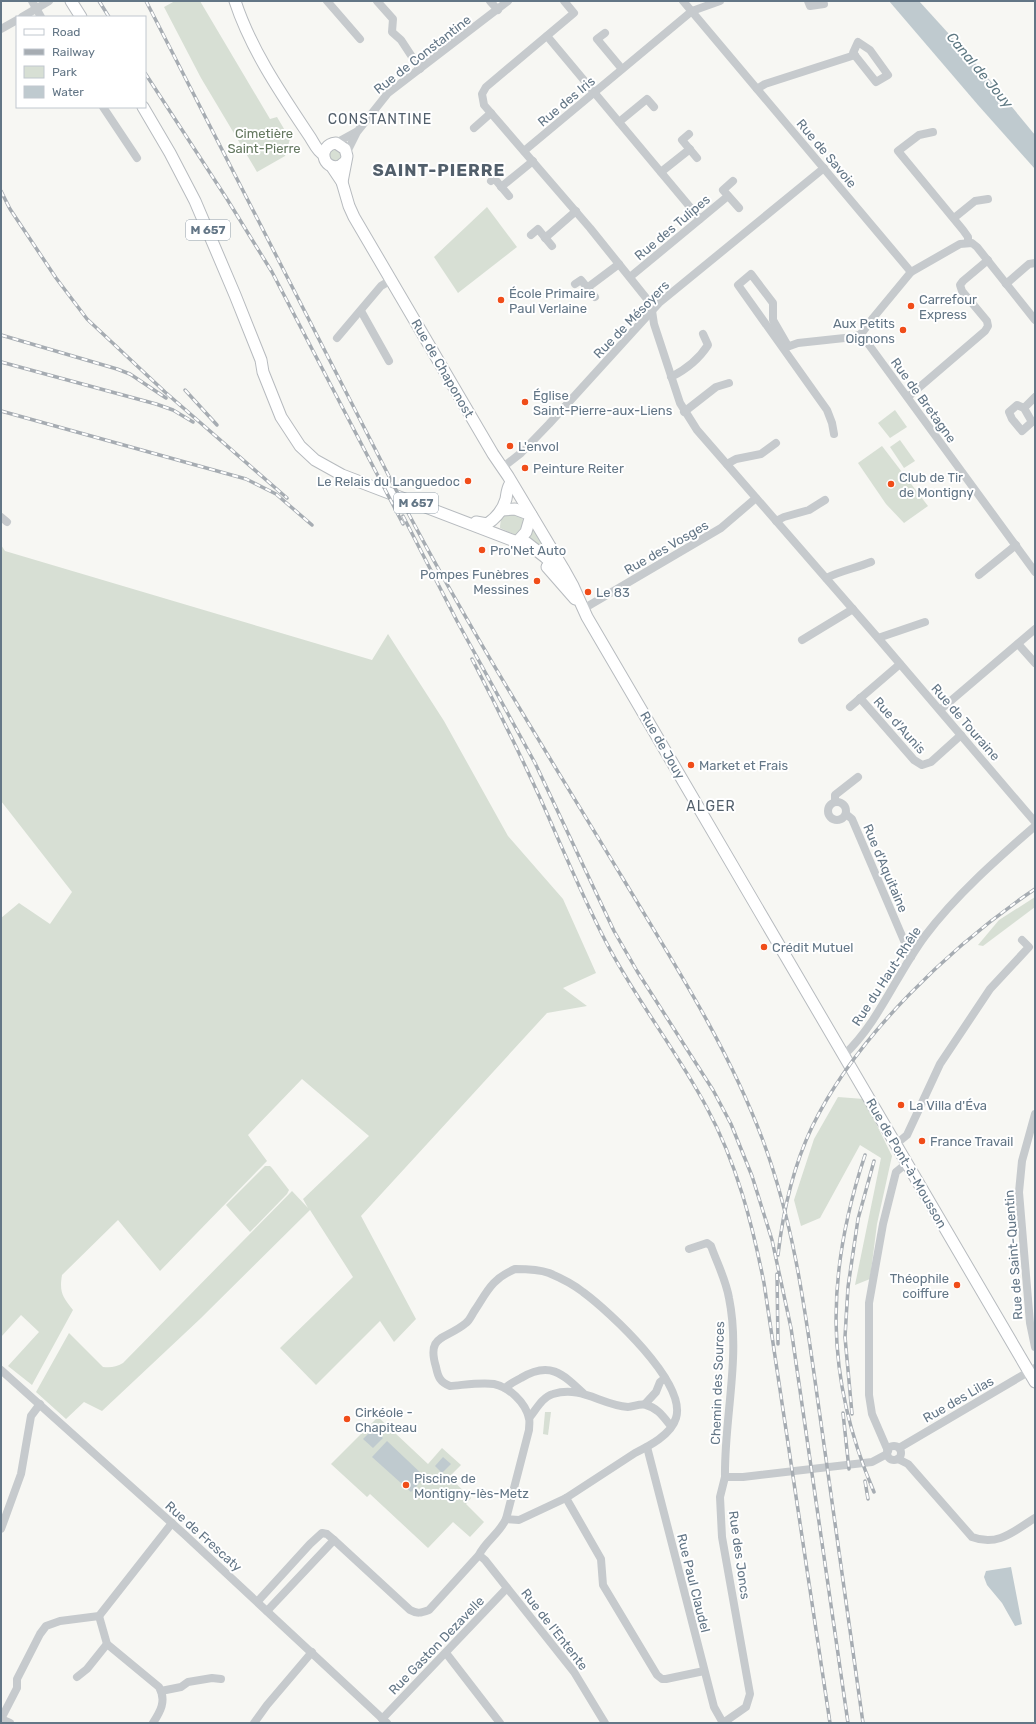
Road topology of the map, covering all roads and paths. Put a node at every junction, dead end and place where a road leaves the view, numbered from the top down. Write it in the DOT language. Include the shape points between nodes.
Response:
graph roads {
  1 [pos="32,1"];
  2 [pos="49,1"];
  3 [pos="71,1"];
  4 [pos="327,1"];
  5 [pos="377,1"];
  6 [pos="490,1"];
  7 [pos="508,1"];
  8 [pos="564,1"];
  9 [pos="683,1"];
  10 [pos="720,1"];
  11 [pos="808,1"];
  12 [pos="823,1"];
  13 [pos="238,2"];
  14 [pos="36,9"];
  15 [pos="498,10"];
  16 [pos="692,11"];
  17 [pos="24,16"];
  18 [pos="40,16"];
  19 [pos="80,16"];
  20 [pos="16,21"];
  21 [pos="1,29"];
  22 [pos="605,34"];
  23 [pos="547,36"];
  24 [pos="360,39"];
  25 [pos="855,55"];
  26 [pos="874,56"];
  27 [pos="861,63"];
  28 [pos="420,69"];
  29 [pos="622,69"];
  30 [pos="757,89"];
  31 [pos="594,93"];
  32 [pos="654,107"];
  33 [pos="104,108"];
  34 [pos="144,108"];
  35 [pos="491,113"];
  36 [pos="619,122"];
  37 [pos="474,128"];
  38 [pos="357,132"];
  39 [pos="933,132"];
  40 [pos="689,134"];
  41 [pos="311,138"];
  42 [pos="334,143"];
  43 [pos="690,150"];
  44 [pos="524,151"];
  45 [pos="323,154"];
  46 [pos="346,156"];
  47 [pos="137,158"];
  48 [pos="697,158"];
  49 [pos="533,161"];
  50 [pos="332,167"];
  51 [pos="824,168"];
  52 [pos="661,172"];
  53 [pos="491,181"];
  54 [pos="733,181"];
  55 [pos="342,182"];
  56 [pos="501,187"];
  57 [pos="509,196"];
  58 [pos="728,196"];
  59 [pos="988,199"];
  60 [pos="739,208"];
  61 [pos="576,211"];
  62 [pos="954,218"];
  63 [pos="700,219"];
  64 [pos="531,235"];
  65 [pos="545,238"];
  66 [pos="968,242"];
  67 [pos="552,246"];
  68 [pos="988,260"];
  69 [pos="1035,263"];
  70 [pos="619,264"];
  71 [pos="911,272"];
  72 [pos="630,277"];
  73 [pos="391,280"];
  74 [pos="575,284"];
  75 [pos="1006,284"];
  76 [pos="587,288"];
  77 [pos="595,297"];
  78 [pos="652,310"];
  79 [pos="361,311"];
  80 [pos="1035,320"];
  81 [pos="771,323"];
  82 [pos="703,334"];
  83 [pos="861,334"];
  84 [pos="337,338"];
  85 [pos="786,347"];
  86 [pos="389,361"];
  87 [pos="671,376"];
  88 [pos="729,383"];
  89 [pos="1035,397"];
  90 [pos="908,398"];
  91 [pos="1024,408"];
  92 [pos="684,412"];
  93 [pos="834,434"];
  94 [pos="776,442"];
  95 [pos="726,464"];
  96 [pos="507,476"];
  97 [pos="756,498"];
  98 [pos="825,500"];
  99 [pos="504,509"];
  100 [pos="531,515"];
  101 [pos="452,516"];
  102 [pos="776,521"];
  103 [pos="508,538"];
  104 [pos="1016,544"];
  105 [pos="552,550"];
  106 [pos="871,562"];
  107 [pos="1035,572"];
  108 [pos="978,575"];
  109 [pos="826,578"];
  110 [pos="573,586"];
  111 [pos="582,609"];
  112 [pos="853,609"];
  113 [pos="925,622"];
  114 [pos="1035,629"];
  115 [pos="878,638"];
  116 [pos="802,640"];
  117 [pos="1018,644"];
  118 [pos="1035,663"];
  119 [pos="900,664"];
  120 [pos="860,698"];
  121 [pos="850,707"];
  122 [pos="940,710"];
  123 [pos="961,735"];
  124 [pos="858,776"];
  125 [pos="835,802"];
  126 [pos="846,814"];
  127 [pos="1035,822"];
  128 [pos="1035,826"];
  129 [pos="1022,940"];
  130 [pos="780,945"];
  131 [pos="911,957"];
  132 [pos="844,1055"];
  133 [pos="1035,1114"];
  134 [pos="896,1144"];
  135 [pos="907,1163"];
  136 [pos="689,1249"];
  137 [pos="1035,1347"];
  138 [pos="1,1370"];
  139 [pos="1032,1370"];
  140 [pos="665,1378"];
  141 [pos="1035,1382"];
  142 [pos="505,1388"];
  143 [pos="584,1393"];
  144 [pos="40,1404"];
  145 [pos="645,1404"];
  146 [pos="529,1418"];
  147 [pos="671,1426"];
  148 [pos="647,1447"];
  149 [pos="893,1453"];
  150 [pos="724,1477"];
  151 [pos="566,1498"];
  152 [pos="1035,1518"];
  153 [pos="506,1519"];
  154 [pos="172,1522"];
  155 [pos="1,1529"];
  156 [pos="334,1540"];
  157 [pos="479,1555"];
  158 [pos="507,1588"];
  159 [pos="258,1601"];
  160 [pos="267,1611"];
  161 [pos="99,1616"];
  162 [pos="107,1644"];
  163 [pos="312,1652"];
  164 [pos="446,1652"];
  165 [pos="704,1671"];
  166 [pos="77,1677"];
  167 [pos="221,1680"];
  168 [pos="161,1691"];
  169 [pos="1,1719"];
  170 [pos="385,1721"];
  171 [pos="10,1723"];
  172 [pos="153,1723"];
  173 [pos="254,1723"];
  174 [pos="500,1723"];
  175 [pos="605,1723"];
  176 [pos="723,1723"];
  1 -- 14 [label="street"];
  2 -- 14 [label="street"];
  3 -- 19 [label="main road"];
  4 -- 24 [label="street"];
  5 -- 28 [label="street" via="393,19 392,32 401,40"];
  6 -- 15 [label="street"];
  7 -- 15 [label="street, Rue de Constantine"];
  8 -- 23 [label="street" via="574,13"];
  9 -- 16 [label="street, Rue de Savoie"];
  10 -- 16 [label="street, Rue des Iris"];
  11 -- 12 [label="street" via="810,6 824,4"];
  13 -- 41 [label="main road" via="248,35 300,124"];
  14 -- 17 [label="street"];
  14 -- 18 [label="street"];
  15 -- 28 [label="street, Rue de Constantine"];
  16 -- 29 [label="street, Rue des Iris"];
  16 -- 30 [label="street, Rue de Savoie"];
  20 -- 21 [label="street"];
  22 -- 29 [label="street" via="597,39"];
  23 -- 31 [label="street"];
  23 -- 35 [label="street, Rue de Touraine" via="486,87 482,96 484,105"];
  25 -- 26 [label="street" via="853,53 858,42"];
  25 -- 27 [label="street"];
  25 -- 30 [label="street" via="765,84"];
  26 -- 27 [label="street"];
  26 -- 27 [label="street" via="888,75 876,82"];
  28 -- 38 [label="street, Rue de Constantine" via="383,98"];
  29 -- 31 [label="street, Rue des Iris"];
  30 -- 51 [label="street, Rue de Savoie"];
  31 -- 36 [label="street"];
  31 -- 44 [label="street, Rue des Iris"];
  32 -- 36 [label="street" via="647,99"];
  33 -- 47 [label="street"];
  34 -- 101 [label="main road, Rue de Jouy / M 657" via="195,201 261,360 268,370 289,428 300,446 315,460 342,475"];
  35 -- 37 [label="street"];
  35 -- 44 [label="street, Rue de Touraine"];
  36 -- 52 [label="street"];
  38 -- 42 [label="street, Rue de Constantine"];
  38 -- 46 [label="street, Rue de Constantine"];
  39 -- 62 [label="street" via="919,135 898,151"];
  40 -- 43 [label="street" via="682,140"];
  41 -- 42 [label="main road" via="319,142"];
  41 -- 45 [label="main road"];
  42 -- 45 [label="main road" via="326,147"];
  42 -- 46 [label="main road" via="343,146"];
  43 -- 48 [label="street"];
  43 -- 52 [label="street"];
  44 -- 49 [label="street, Rue de Touraine"];
  45 -- 50 [label="main road" via="325,162"];
  46 -- 50 [label="main road" via="340,166"];
  46 -- 55 [label="main road, Rue de Chaponost"];
  49 -- 56 [label="street"];
  49 -- 61 [label="street, Rue de Touraine"];
  50 -- 55 [label="main road, Rue de Chaponost"];
  51 -- 71 [label="street, Rue de Savoie"];
  51 -- 78 [label="street, Rue de Mésoyers"];
  52 -- 63 [label="street"];
  53 -- 56 [label="street" via="494,178"];
  54 -- 58 [label="street, Rue des Tulipes" via="723,190"];
  55 -- 73 [label="main road, Rue de Chaponost" via="354,217"];
  56 -- 57 [label="street"];
  58 -- 60 [label="street, Rue des Tulipes"];
  58 -- 63 [label="street, Rue des Tulipes"];
  59 -- 62 [label="street" via="975,201"];
  61 -- 65 [label="street"];
  61 -- 70 [label="street, Rue de Touraine"];
  62 -- 66 [label="street" via="966,234"];
  63 -- 72 [label="street, Rue des Tulipes"];
  64 -- 65 [label="street" via="538,229"];
  65 -- 67 [label="street"];
  66 -- 68 [label="street" via="977,247"];
  66 -- 71 [label="street"];
  68 -- 75 [label="street"];
  68 -- 90 [label="street" via="960,285 962,291 987,320 988,326"];
  69 -- 75 [label="street" via="1029,264"];
  70 -- 72 [label="street, Rue de Touraine"];
  70 -- 76 [label="street"];
  71 -- 83 [label="street"];
  72 -- 78 [label="street, Rue de Touraine" via="651,304"];
  73 -- 79 [label="street" via="381,286"];
  73 -- 96 [label="main road, Rue de Chaponost"];
  74 -- 76 [label="street" via="580,280"];
  75 -- 80 [label="street"];
  76 -- 77 [label="street"];
  78 -- 87 [label="street, Rue de Touraine"];
  78 -- 96 [label="street, Rue de Mésoyers" via="521,453"];
  79 -- 84 [label="street"];
  79 -- 86 [label="street"];
  81 -- 81 [label="street" via="773,303 751,274 738,285"];
  81 -- 85 [label="street"];
  82 -- 87 [label="street" via="708,345 701,356 682,372"];
  83 -- 85 [label="street"];
  83 -- 90 [label="street, Rue de Bretagne"];
  85 -- 93 [label="street" via="827,410"];
  87 -- 92 [label="street, Rue de Touraine"];
  88 -- 92 [label="street" via="716,387"];
  89 -- 91 [label="street"];
  90 -- 104 [label="street, Rue de Bretagne"];
  92 -- 95 [label="street, Rue de Touraine"];
  94 -- 95 [label="street" via="761,454 736,459"];
  95 -- 97 [label="street, Rue de Touraine"];
  96 -- 99 [label="main road" via="509,500"];
  96 -- 100 [label="main road, Rue de Chaponost"];
  97 -- 102 [label="street, Rue de Touraine"];
  97 -- 111 [label="street, Rue des Vosges" via="721,528"];
  98 -- 102 [label="street" via="809,510 784,516"];
  99 -- 100 [label="main road" via="515,509"];
  99 -- 101 [label="main road" via="487,524"];
  99 -- 103 [label="main road" via="498,524"];
  100 -- 103 [label="main road" via="526,532"];
  100 -- 105 [label="main road, Rue de Chaponost"];
  101 -- 103 [label="main road, Rue de Jouy / M 657"];
  102 -- 109 [label="street, Rue de Touraine"];
  103 -- 110 [label="main road, Rue de Jouy" via="524,541 556,566"];
  103 -- 111 [label="main road" via="548,567"];
  104 -- 107 [label="street, Rue de Bretagne"];
  104 -- 108 [label="street"];
  105 -- 110 [label="main road, Rue de Jouy"];
  106 -- 109 [label="street"];
  109 -- 112 [label="street, Rue de Touraine"];
  110 -- 111 [label="main road, Rue de Jouy"];
  111 -- 130 [label="main road, Rue de Jouy"];
  112 -- 115 [label="street, Rue de Touraine"];
  112 -- 116 [label="street"];
  113 -- 115 [label="street"];
  114 -- 117 [label="street"];
  115 -- 119 [label="street, Rue de Touraine"];
  117 -- 118 [label="street"];
  117 -- 122 [label="street"];
  119 -- 120 [label="street, Rue d'Aunis"];
  119 -- 122 [label="street, Rue de Touraine"];
  120 -- 121 [label="street, Rue d'Aunis"];
  120 -- 123 [label="street, Rue d'Aunis" via="914,760 922,765 931,762"];
  122 -- 123 [label="street, Rue de Touraine"];
  123 -- 127 [label="street, Rue de Touraine"];
  124 -- 125 [label="street" via="836,795"];
  125 -- 126 [label="street, Rue d'Aquitaine" via="843,804"];
  125 -- 126 [label="street" via="829,807 830,816 837,820"];
  126 -- 131 [label="street, Rue d'Aquitaine" via="852,819"];
  128 -- 131 [label="street, Rue du Haut-Rhêle" via="988,866 932,927"];
  129 -- 134 [label="street" via="1029,947 990,989 958,1036 940,1064 907,1135"];
  130 -- 132 [label="main road, Rue de Pont-à-Mousson"];
  131 -- 132 [label="street, Rue du Haut-Rhêle" via="868,1028"];
  132 -- 134 [label="main road, Rue de Pont-à-Mousson"];
  133 -- 137 [label="street, Rue de Saint-Quentin" via="1022,1161 1019,1192 1030,1323"];
  134 -- 135 [label="main road, Rue de Pont-à-Mousson"];
  135 -- 139 [label="main road, Rue de Pont-à-Mousson"];
  135 -- 149 [label="street" via="896,1172 883,1224 870,1303 869,1395 875,1423"];
  136 -- 150 [label="street, Chemin des Sources" via="706,1243 711,1246 729,1296 731,1309 731,1386"];
  138 -- 144 [label="street, Rue de Frescaty"];
  139 -- 141 [label="main road, Rue de Pont-à-Mousson"];
  139 -- 149 [label="street, Rue des Lilas"];
  140 -- 142 [label="street" via="640,1344 613,1316 583,1292 547,1272 515,1269 495,1280 467,1322 436,1342 432,1348 438,1377 443,1383 450,1386 493,1384"];
  140 -- 145 [label="street"];
  140 -- 147 [label="street" via="672,1388 677,1407 676,1418"];
  142 -- 143 [label="street" via="529,1373 548,1369 560,1374"];
  142 -- 146 [label="street" via="524,1406"];
  143 -- 145 [label="street" via="628,1407"];
  143 -- 146 [label="street" via="551,1394"];
  144 -- 154 [label="street, Rue de Frescaty"];
  144 -- 155 [label="street" via="31,1416 21,1474"];
  145 -- 147 [label="street" via="655,1409"];
  146 -- 153 [label="street" via="529,1430"];
  147 -- 148 [label="street"];
  148 -- 151 [label="street"];
  148 -- 165 [label="street, Rue Paul Claudel"];
  149 -- 150 [label="street" via="876,1463"];
  149 -- 152 [label="street" via="908,1464 972,1537 982,1541 994,1541"];
  150 -- 176 [label="street, Rue des Joncs" via="720,1497 722,1537 750,1694 746,1707"];
  151 -- 153 [label="street" via="519,1520"];
  151 -- 165 [label="street" via="601,1559 603,1585 657,1675 666,1679"];
  153 -- 157 [label="street"];
  154 -- 159 [label="street, Rue de Frescaty"];
  154 -- 161 [label="street"];
  156 -- 157 [label="street" via="416,1613 429,1610"];
  156 -- 159 [label="street" via="327,1534 322,1534"];
  156 -- 160 [label="street"];
  157 -- 158 [label="street, Rue de l'Entente"];
  158 -- 164 [label="street, Rue Gaston Dezavelle"];
  158 -- 175 [label="street, Rue de l'Entente" via="574,1672"];
  159 -- 160 [label="street, Rue de Frescaty"];
  160 -- 163 [label="street, Rue de Frescaty"];
  161 -- 162 [label="street"];
  161 -- 169 [label="street" via="54,1622 42,1630 17,1679 17,1688"];
  162 -- 166 [label="street" via="87,1669"];
  162 -- 168 [label="street"];
  163 -- 170 [label="street, Rue de Frescaty"];
  163 -- 173 [label="street"];
  164 -- 170 [label="street, Rue Gaston Dezavelle"];
  164 -- 174 [label="street"];
  165 -- 176 [label="street, Rue Paul Claudel" via="714,1707"];
  167 -- 168 [label="street" via="212,1678 188,1682 181,1687"];
  168 -- 172 [label="street" via="162,1708"];
  169 -- 171 [label="street"];
}
